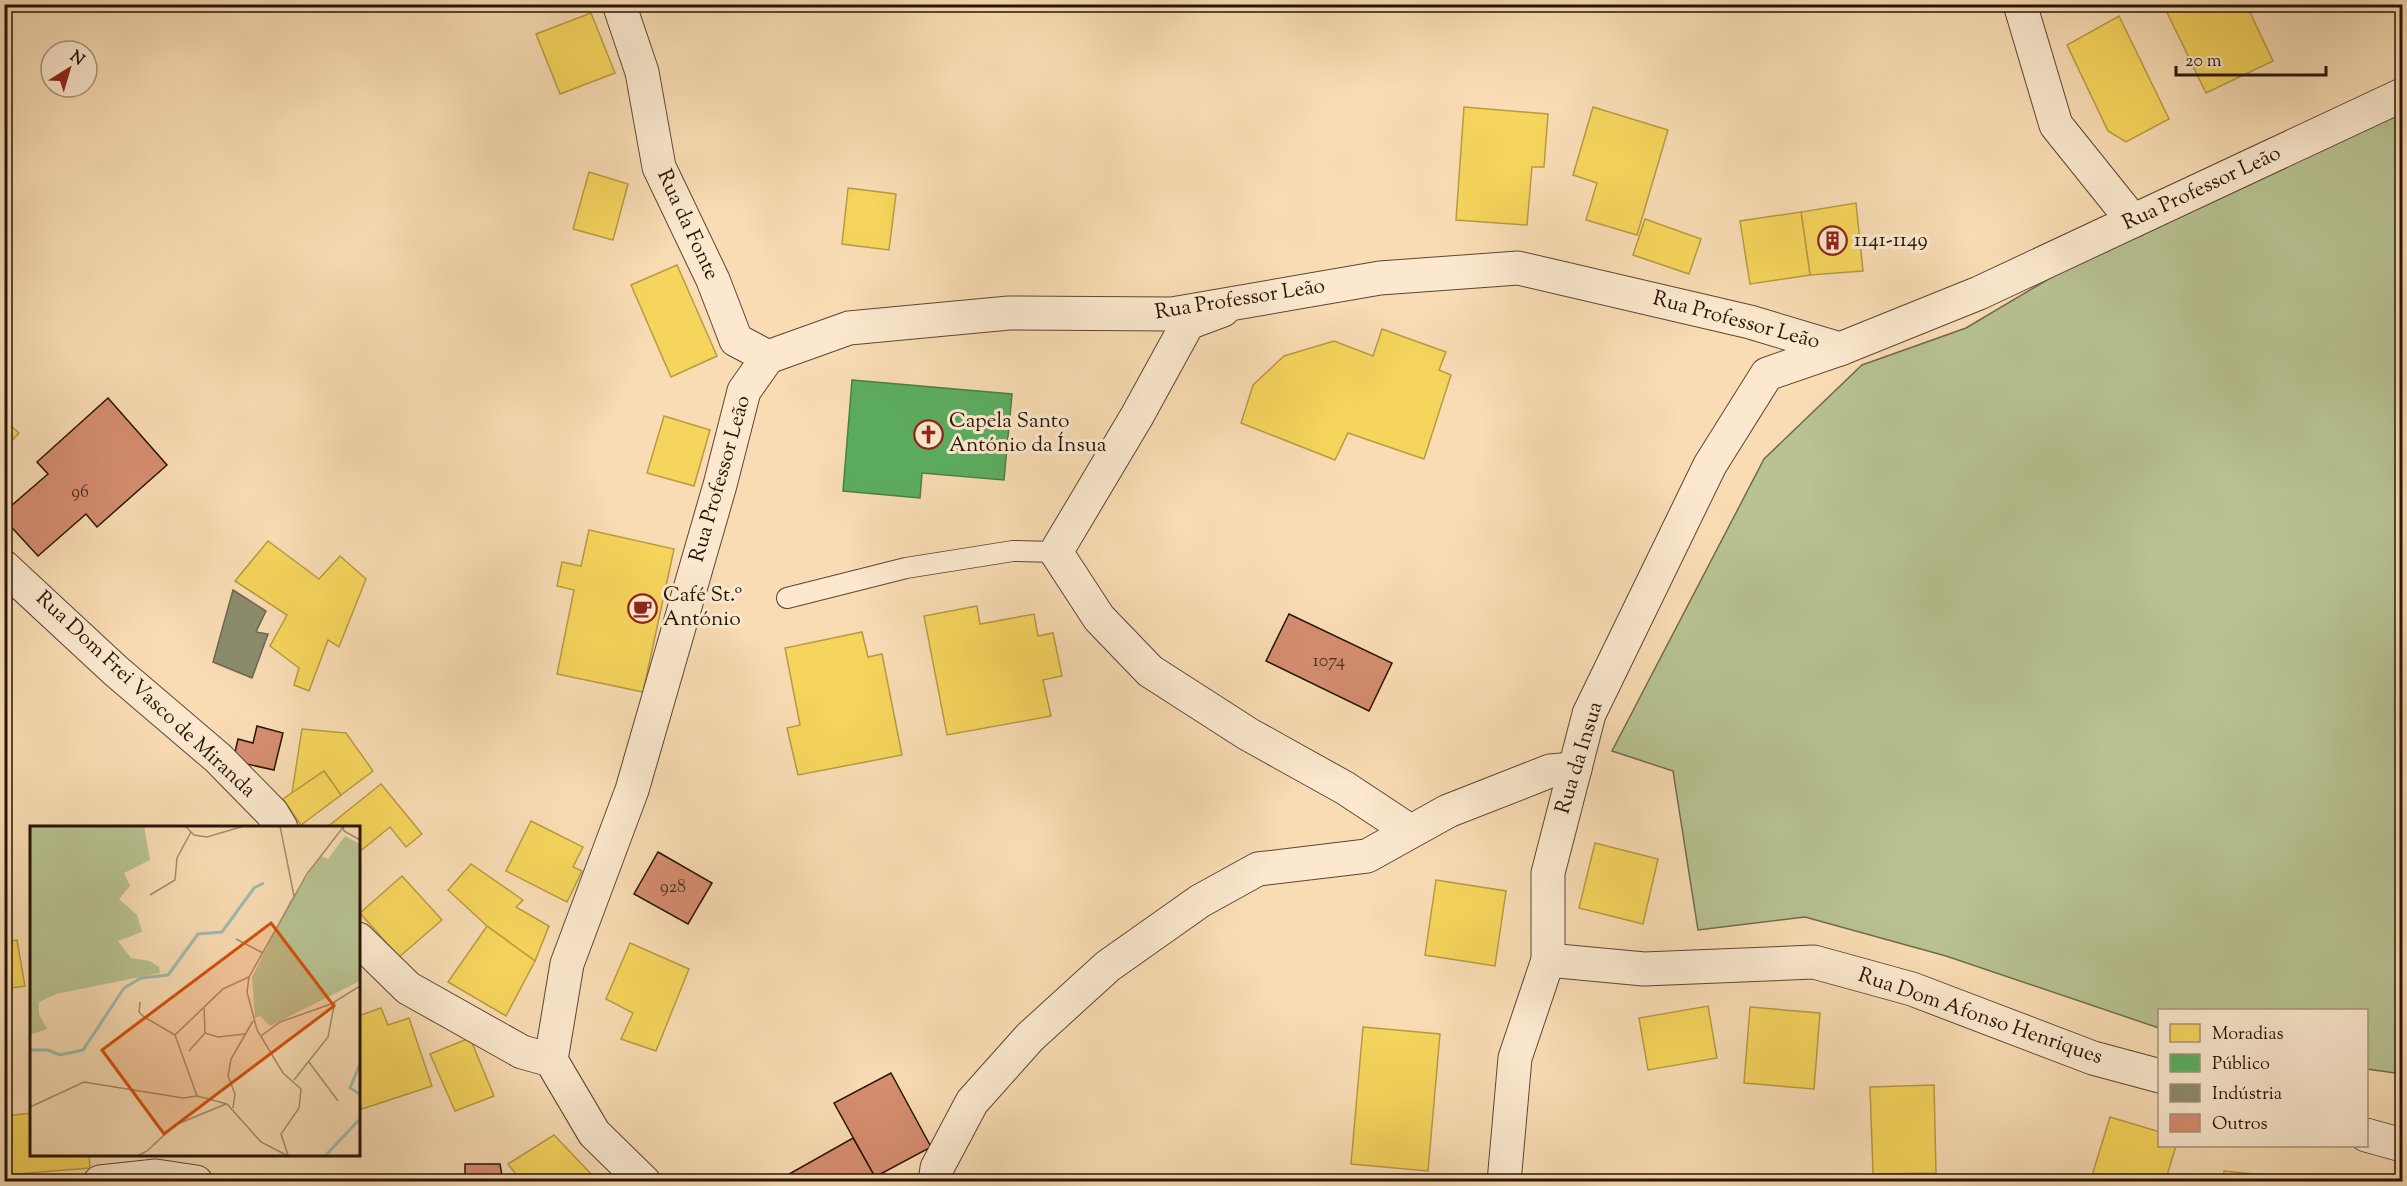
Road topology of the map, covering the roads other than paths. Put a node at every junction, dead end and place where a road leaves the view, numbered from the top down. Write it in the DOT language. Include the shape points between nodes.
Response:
graph roads {
  1 [pos="619,4"];
  2 [pos="2020,4"];
  3 [pos="2403,95"];
  4 [pos="2133,221"];
  5 [pos="1247,301"];
  6 [pos="1840,349"];
  7 [pos="768,357"];
  8 [pos="1056,552"];
  9 [pos="4,567"];
  10 [pos="787,598"];
  11 [pos="1575,769"];
  12 [pos="280,826"];
  13 [pos="1410,831"];
  14 [pos="360,941"];
  15 [pos="1548,960"];
  16 [pos="551,1060"];
  17 [pos="2158,1076"];
  18 [pos="2368,1135"];
  19 [pos="2403,1145"];
  20 [pos="100,1182"];
  21 [pos="196,1182"];
  22 [pos="645,1182"];
  23 [pos="935,1182"];
  24 [pos="1504,1182"];
  1 -- 7 [label="street, Rua da Fonte" via="642,72 659,167 713,280 736,340"];
  2 -- 4 [label="street" via="2056,125"];
  3 -- 4 [label="street, Rua Professor Leão"];
  4 -- 6 [label="street, Rua Professor Leão" via="1979,293"];
  5 -- 6 [label="street, Rua Professor Leão" via="1380,278 1518,268 1750,322"];
  5 -- 7 [label="street, Rua Professor Leão" via="1172,314 1009,313 849,328"];
  5 -- 8 [label="street" via="1188,322"];
  6 -- 11 [label="street, Rua da Insua" via="1767,374 1710,465 1649,590 1589,714"];
  7 -- 16 [label="street, Rua Professor Leão" via="744,391 632,790 567,964"];
  8 -- 10 [label="lane" via="1013,551 906,568"];
  8 -- 13 [label="street" via="1099,618 1150,671"];
  9 -- 12 [label="street, Rua Dom Frei Vasco de Miranda" via="116,671 218,758"];
  11 -- 13 [label="street" via="1550,771 1448,811"];
  11 -- 15 [label="street, Rua da Insua" via="1548,873"];
  13 -- 23 [label="street" via="1367,856 1258,869 1200,901 1108,966 1030,1037 972,1102 937,1168"];
  14 -- 16 [label="street" via="408,988 522,1052"];
  15 -- 17 [label="street, Rua Dom Afonso Henriques" via="1644,969 1814,962 1912,989 2093,1058"];
  15 -- 24 [label="street, Rua da Insua" via="1515,1058"];
  16 -- 22 [label="street" via="594,1133"];
  18 -- 19 [label="street"];
  20 -- 21 [label="street" via="156,1176"];
}
